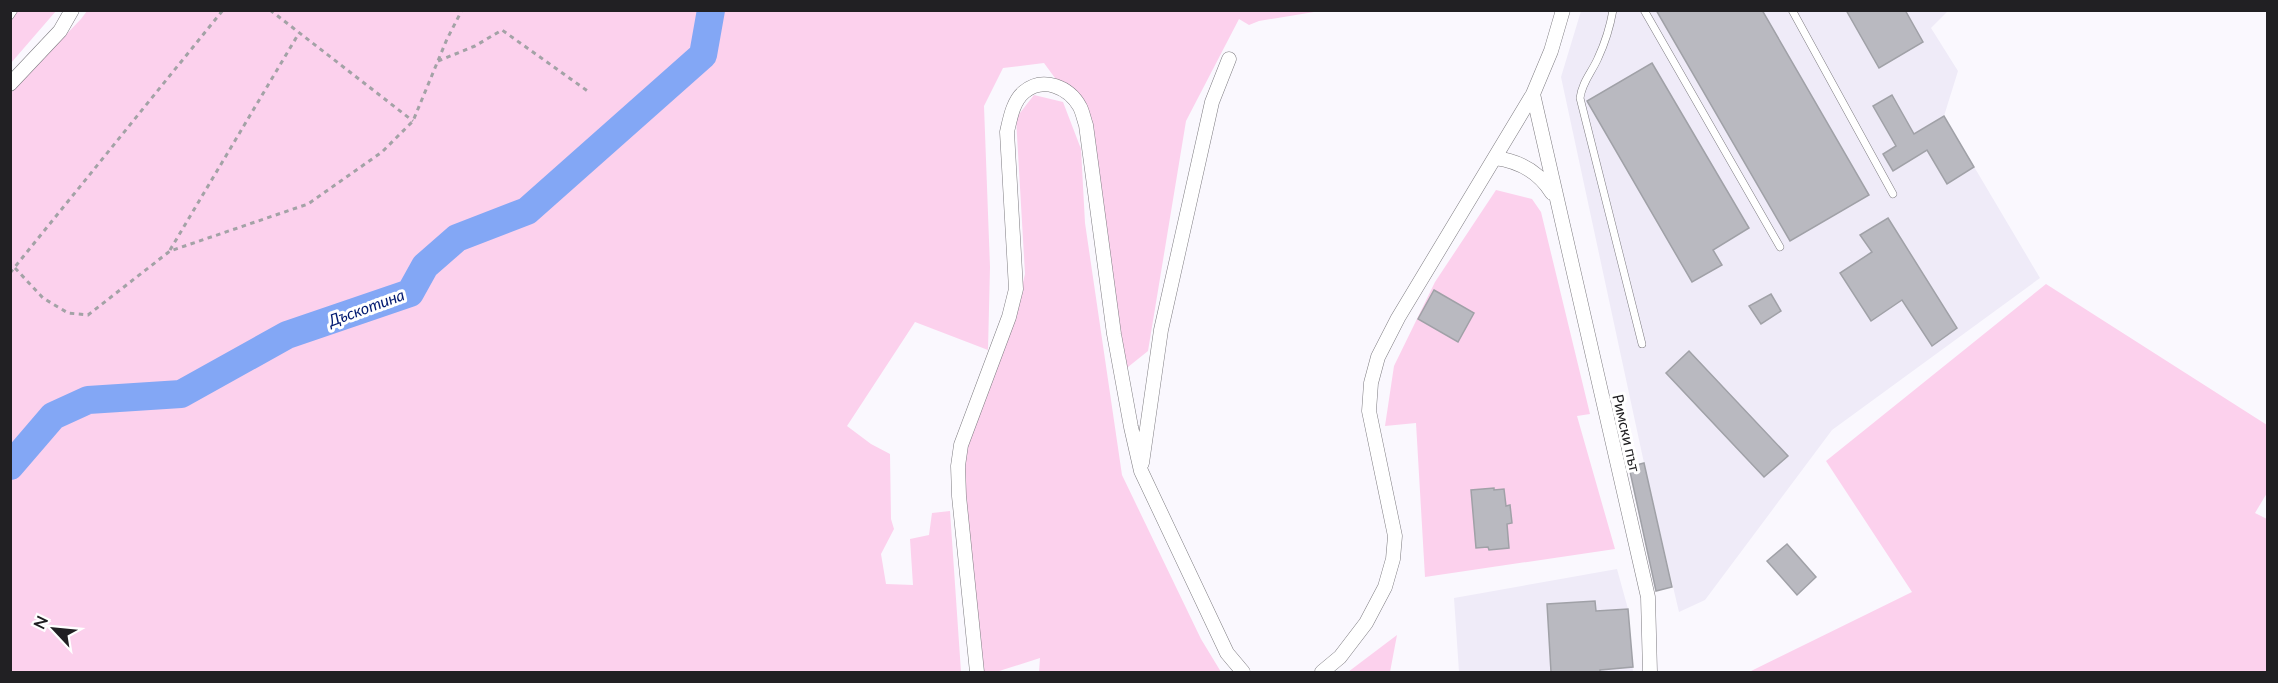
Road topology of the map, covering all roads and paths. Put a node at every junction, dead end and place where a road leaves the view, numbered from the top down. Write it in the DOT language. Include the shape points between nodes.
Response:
graph roads {
  1 [pos="14,10"];
  2 [pos="72,10"];
  3 [pos="223,10"];
  4 [pos="270,10"];
  5 [pos="462,10"];
  6 [pos="1563,10"];
  7 [pos="1613,10"];
  8 [pos="1644,10"];
  9 [pos="1792,10"];
  10 [pos="10,16"];
  11 [pos="299,33"];
  12 [pos="1229,59"];
  13 [pos="438,61"];
  14 [pos="10,84"];
  15 [pos="589,92"];
  16 [pos="1533,94"];
  17 [pos="413,121"];
  18 [pos="1495,158"];
  19 [pos="1893,194"];
  20 [pos="1557,202"];
  21 [pos="1780,247"];
  22 [pos="170,250"];
  23 [pos="15,268"];
  24 [pos="10,273"];
  25 [pos="1642,344"];
  26 [pos="1141,471"];
  27 [pos="977,672"];
  28 [pos="1243,672"];
  29 [pos="1322,672"];
  30 [pos="1650,672"];
  1 -- 10 [label="lane"];
  2 -- 14 [label="street" via="60,31"];
  3 -- 23 [label="path"];
  4 -- 11 [label="path"];
  5 -- 13 [label="path"];
  6 -- 16 [label="street"];
  7 -- 25 [label="lane" via="1580,98"];
  8 -- 21 [label="lane"];
  9 -- 19 [label="lane"];
  11 -- 17 [label="path"];
  11 -- 22 [label="path"];
  12 -- 26 [label="street" via="1212,102 1161,330"];
  13 -- 15 [label="path" via="502,30"];
  13 -- 17 [label="path"];
  16 -- 18 [label="street"];
  16 -- 20 [label="street, Римски път"];
  17 -- 22 [label="path" via="382,152 308,204"];
  18 -- 20 [label="street, Римски път" via="1534,172"];
  18 -- 29 [label="street" via="1378,357 1369,411 1395,536 1393,559 1385,587 1366,623 1340,657"];
  20 -- 30 [label="street, Римски път" via="1648,597"];
  22 -- 23 [label="path" via="88,315 68,313 43,297"];
  23 -- 24 [label="path"];
  26 -- 27 [label="street" via="1114,334 1086,125 1080,107 1068,92 1053,84 1037,85 1022,93 1006,132 1016,289 958,466"];
  26 -- 28 [label="street" via="1227,653"];
}
